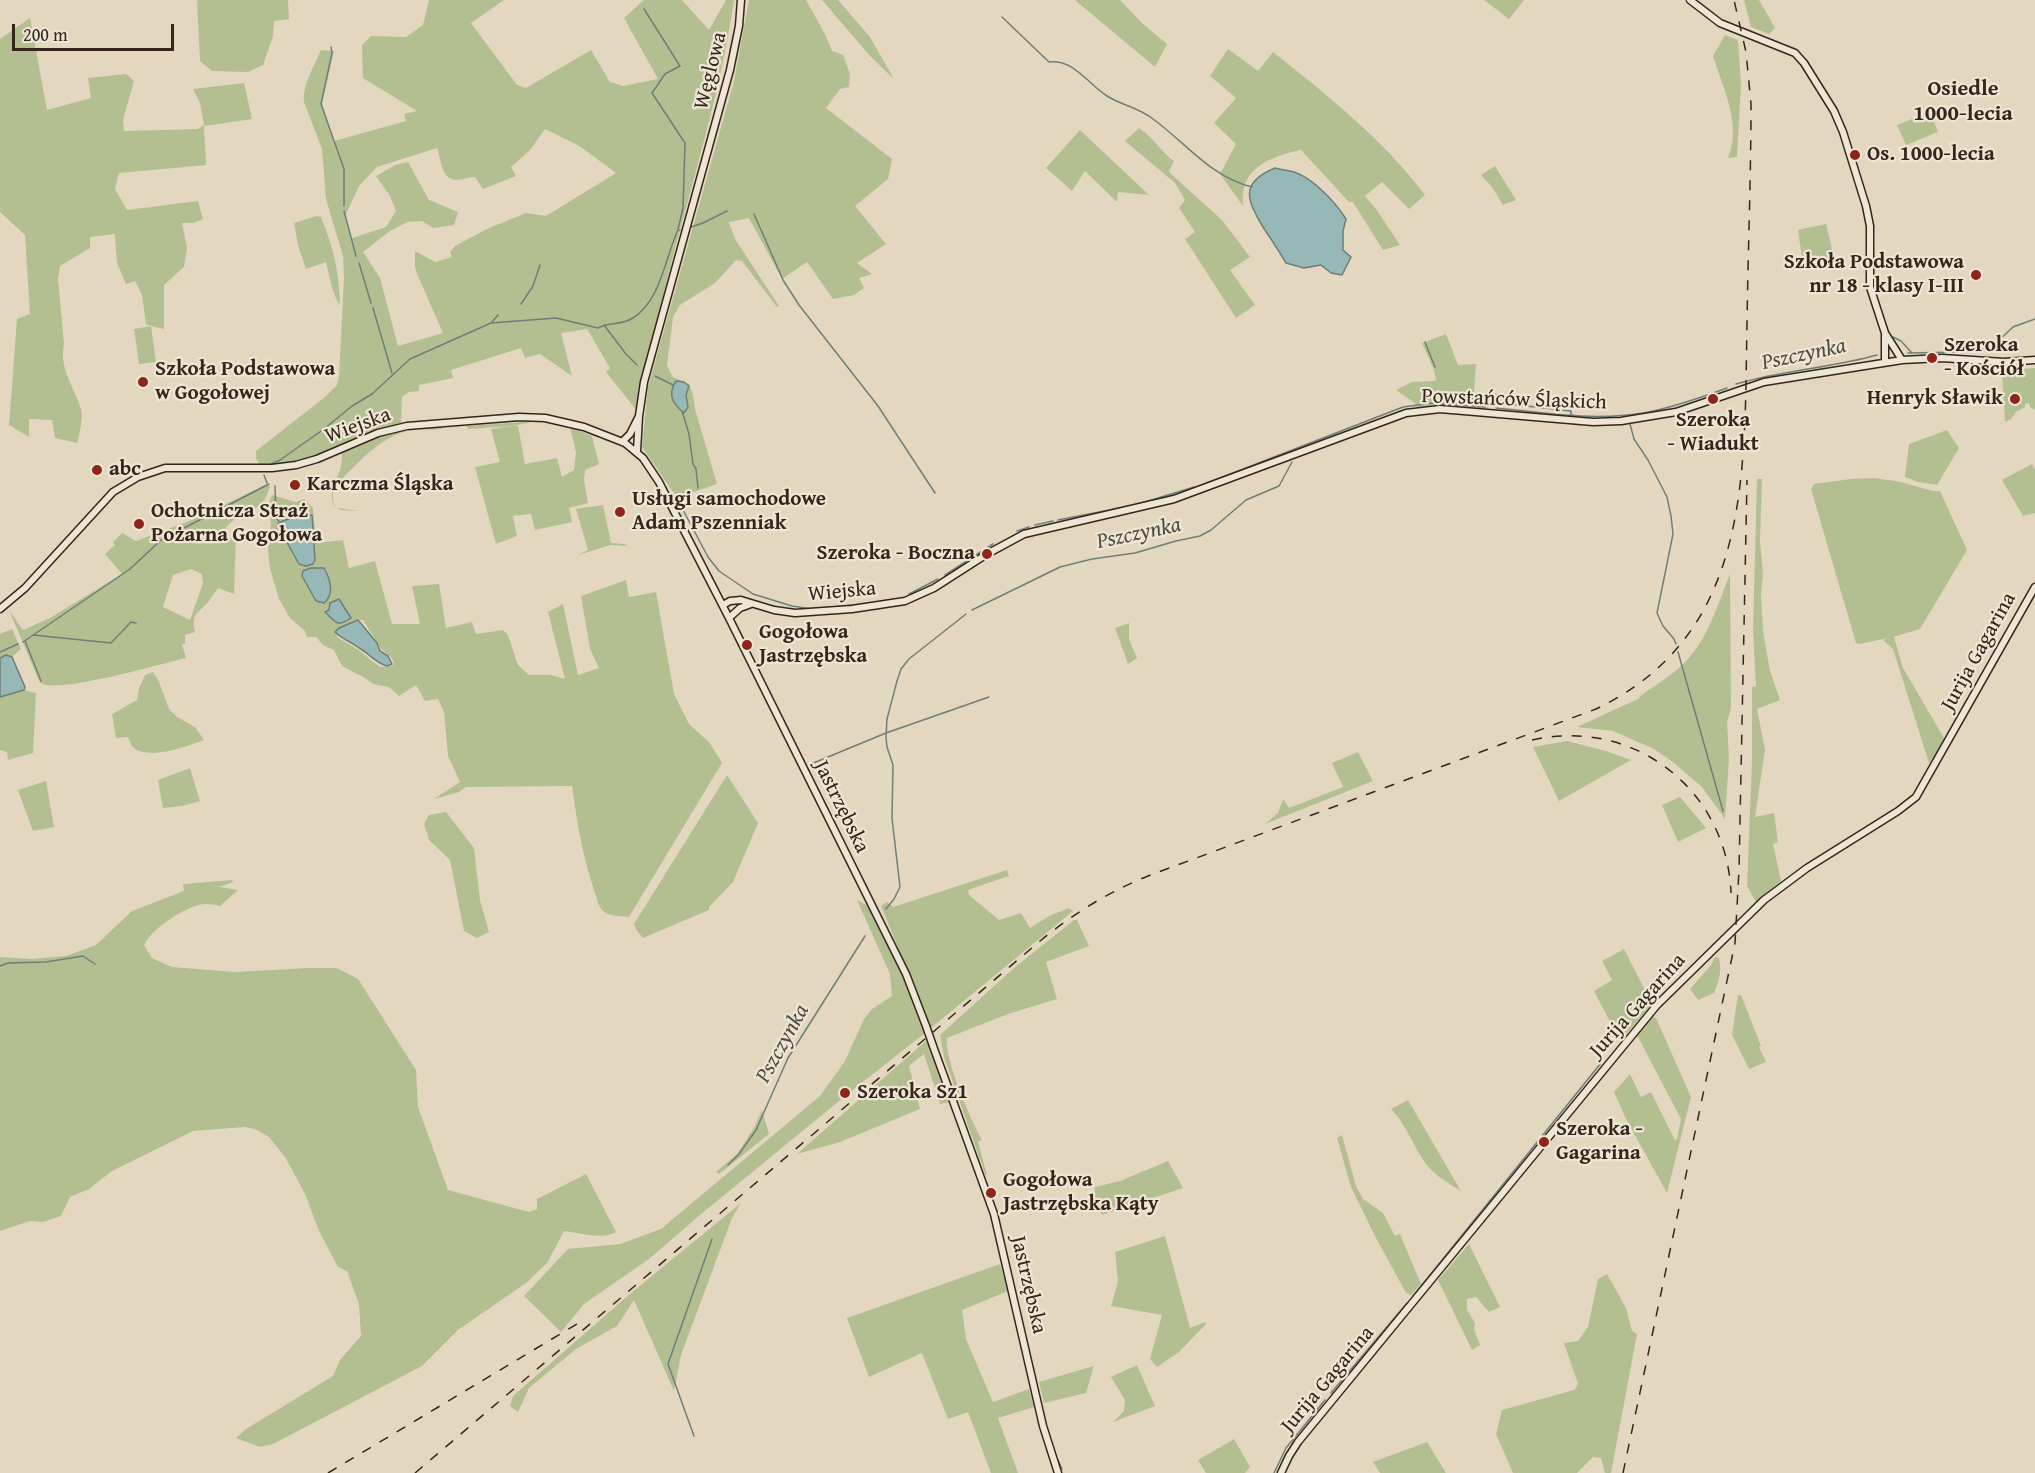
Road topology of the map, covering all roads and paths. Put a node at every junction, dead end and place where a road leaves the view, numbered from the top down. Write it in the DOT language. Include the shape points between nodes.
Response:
graph roads {
  1 [pos="741,0"];
  2 [pos="1690,0"];
  3 [pos="1885,333"];
  4 [pos="1902,360"];
  5 [pos="2035,360"];
  6 [pos="1885,362"];
  7 [pos="639,416"];
  8 [pos="622,442"];
  9 [pos="637,452"];
  10 [pos="2035,587"];
  11 [pos="934,588"];
  12 [pos="752,604"];
  13 [pos="723,605"];
  14 [pos="0,609"];
  15 [pos="729,618"];
  16 [pos="1057,1470"];
  17 [pos="1281,1473"];
  1 -- 7 [label="street, Węglowa" via="737,40 644,382"];
  2 -- 3 [label="street" via="1730,28 1795,53 1834,111 1866,206 1870,226 1870,287"];
  3 -- 4 [label="street"];
  3 -- 6 [label="street"];
  4 -- 5 [label="street, Powstańców Śląskich"];
  4 -- 6 [label="street, Powstańców Śląskich"];
  6 -- 11 [label="street, Powstańców Śląskich" via="1764,382 1676,412 1621,421 1440,409 1406,413 1174,499 1024,534"];
  7 -- 8 [label="street"];
  7 -- 9 [label="street, Węglowa"];
  8 -- 9 [label="street, Wiejska"];
  8 -- 14 [label="street, Wiejska" via="564,421 519,417 396,428 284,467 160,469 132,479 113,492 25,588"];
  9 -- 13 [label="street, Wiejska" via="659,482"];
  10 -- 17 [label="street, Jurija Gagarina" via="1916,797 1764,900 1657,1005 1298,1442"];
  11 -- 12 [label="street, Wiejska" via="905,601 831,611 784,612"];
  12 -- 13 [label="street, Wiejska" via="741,600"];
  12 -- 15 [label="street" via="742,606"];
  13 -- 15 [label="street, Jastrzębska"];
  15 -- 16 [label="street, Jastrzębska, bridge" via="906,974 994,1214 1043,1426"];
}
